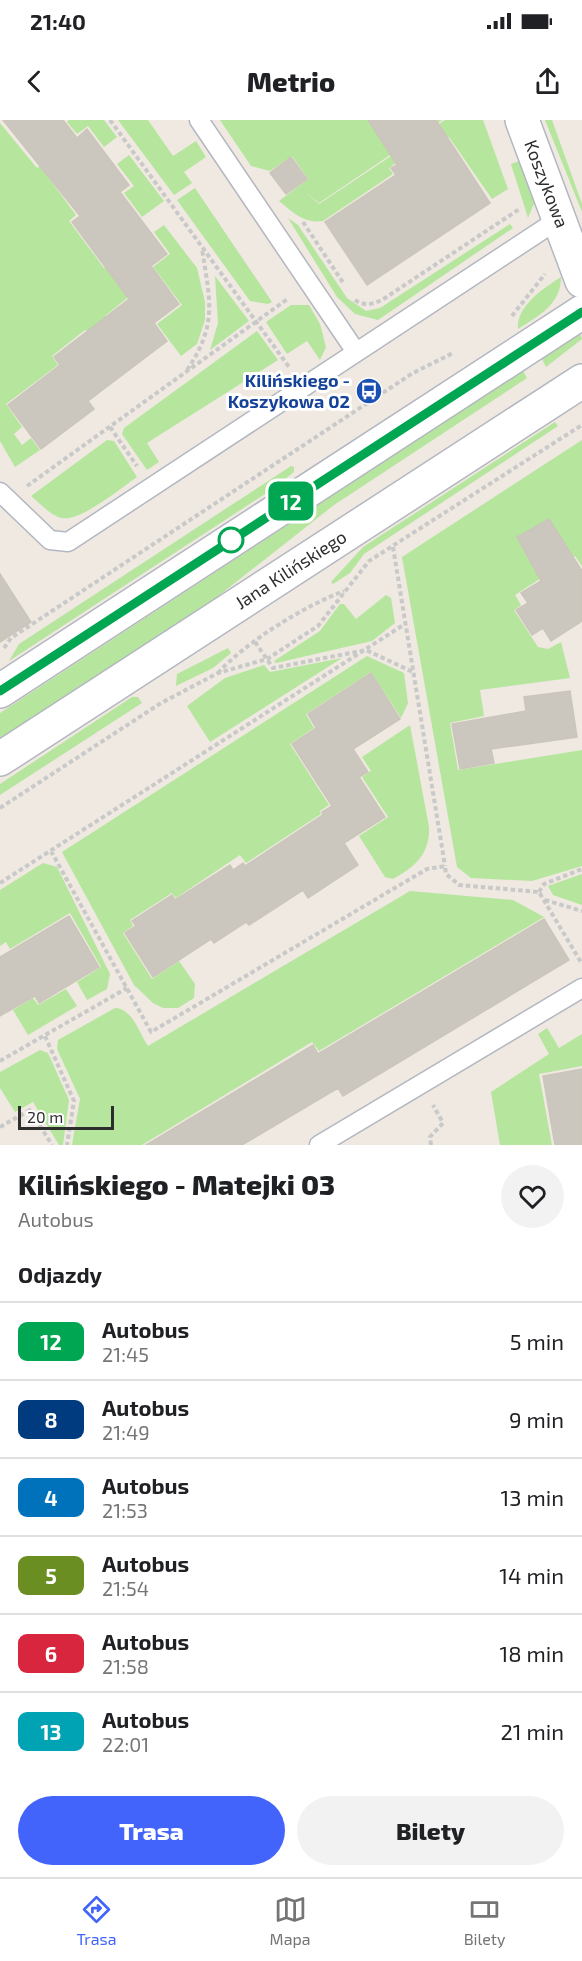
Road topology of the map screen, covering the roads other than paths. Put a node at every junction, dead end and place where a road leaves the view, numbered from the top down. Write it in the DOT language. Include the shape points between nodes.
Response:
graph roads {
  1 [pos="200,120"];
  2 [pos="522,120"];
  3 [pos="560,219"];
  4 [pos="578,270"];
  5 [pos="582,312"];
  6 [pos="356,352"];
  7 [pos="582,381"];
  8 [pos="5,495"];
  9 [pos="0,691"];
  10 [pos="0,759"];
  11 [pos="582,988"];
  12 [pos="319,1145"];
  1 -- 6 [label="lane"];
  2 -- 3 [label="street, Koszykowa"];
  3 -- 4 [label="street, Koszykowa"];
  3 -- 6 [label="lane"];
  5 -- 9 [label="street"];
  6 -- 8 [label="lane" via="63,544 50,540"];
  7 -- 10 [label="street, Jana Kilińskiego"];
  11 -- 12 [label="lane"];
}
